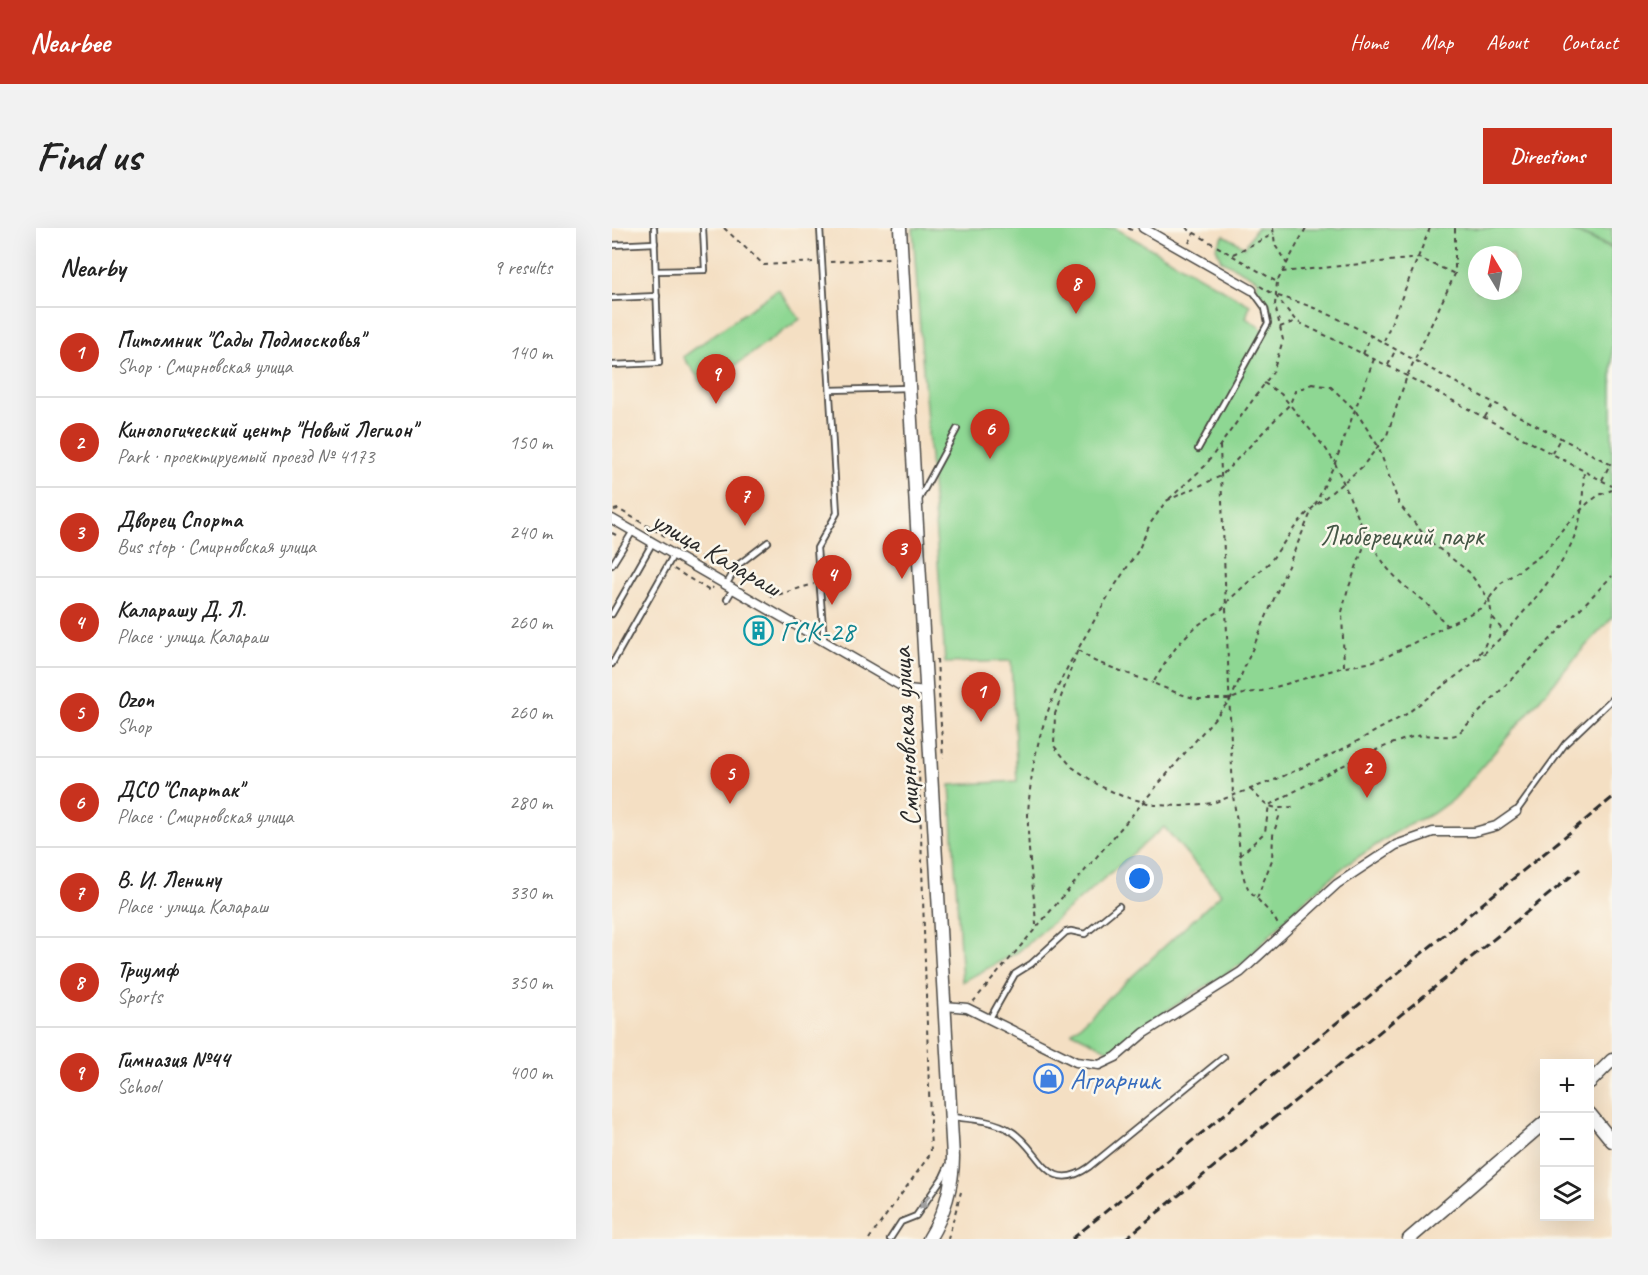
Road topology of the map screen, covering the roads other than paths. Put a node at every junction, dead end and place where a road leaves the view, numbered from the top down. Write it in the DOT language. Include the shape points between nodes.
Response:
graph roads {
  1 [pos="654,228"];
  2 [pos="703,228"];
  3 [pos="820,228"];
  4 [pos="900,228"];
  5 [pos="1143,228"];
  6 [pos="654,243"];
  7 [pos="612,245"];
  8 [pos="656,272"];
  9 [pos="1252,290"];
  10 [pos="657,296"];
  11 [pos="612,298"];
  12 [pos="612,365"];
  13 [pos="910,388"];
  14 [pos="830,390"];
  15 [pos="957,429"];
  16 [pos="1198,449"];
  17 [pos="917,504"];
  18 [pos="612,519"];
  19 [pos="633,531"];
  20 [pos="768,542"];
  21 [pos="653,543"];
  22 [pos="674,554"];
  23 [pos="612,565"];
  24 [pos="730,587"];
  25 [pos="727,599"];
  26 [pos="612,614"];
  27 [pos="824,641"];
  28 [pos="612,664"];
  29 [pos="926,692"];
  30 [pos="1612,699"];
  31 [pos="1516,812"];
  32 [pos="1119,906"];
  33 [pos="945,1005"];
  34 [pos="989,1020"];
  35 [pos="1224,1057"];
  36 [pos="1612,1060"];
  37 [pos="1594,1078"];
  38 [pos="951,1117"];
  39 [pos="1594,1119"];
  40 [pos="1540,1126"];
  41 [pos="1612,1141"];
  42 [pos="953,1157"];
  43 [pos="890,1239"];
  44 [pos="929,1239"];
  45 [pos="1409,1239"];
  1 -- 6 [label="lane"];
  2 -- 8 [label="lane" via="705,270"];
  3 -- 14 [label="lane"];
  4 -- 13 [label="main road, Смирновская улица"];
  5 -- 9 [label="street"];
  6 -- 7 [label="lane"];
  6 -- 8 [label="lane"];
  8 -- 10 [label="lane"];
  9 -- 16 [label="lane" via="1265,308 1268,323"];
  10 -- 11 [label="lane"];
  10 -- 12 [label="lane" via="659,363"];
  13 -- 14 [label="lane"];
  13 -- 17 [label="main road, Смирновская улица"];
  14 -- 27 [label="lane" via="837,513 817,548"];
  15 -- 17 [label="lane"];
  17 -- 29 [label="main road, Смирновская улица"];
  18 -- 19 [label="street, улица Калараш"];
  19 -- 21 [label="street, улица Калараш"];
  19 -- 23 [label="lane"];
  20 -- 24 [label="lane" via="738,565"];
  21 -- 22 [label="street, улица Калараш"];
  21 -- 26 [label="lane"];
  22 -- 24 [label="street, улица Калараш"];
  22 -- 28 [label="lane"];
  24 -- 25 [label="lane"];
  24 -- 27 [label="street, улица Калараш"];
  27 -- 29 [label="street, улица Калараш" via="908,690"];
  29 -- 33 [label="main road, Смирновская улица"];
  30 -- 31 [label="lane" via="1565,744"];
  31 -- 34 [label="street" via="1496,826 1474,832 1433,832 1396,845 1337,884 1241,972 1099,1065 1076,1062"];
  32 -- 34 [label="lane" via="1085,934 1066,932 1020,969"];
  33 -- 34 [label="street" via="967,1008"];
  33 -- 38 [label="main road, Смирновская улица"];
  35 -- 38 [label="lane" via="1089,1167 1067,1177 1048,1171 1011,1131 996,1124"];
  36 -- 37 [label="main road"];
  38 -- 42 [label="main road, Смирновская улица"];
  39 -- 41 [label="main road"];
  40 -- 45 [label="main road"];
  42 -- 43 [label="lane, one-way" via="916,1216 901,1222"];
  42 -- 44 [label="main road, Смирновская улица" via="945,1205"];
}
